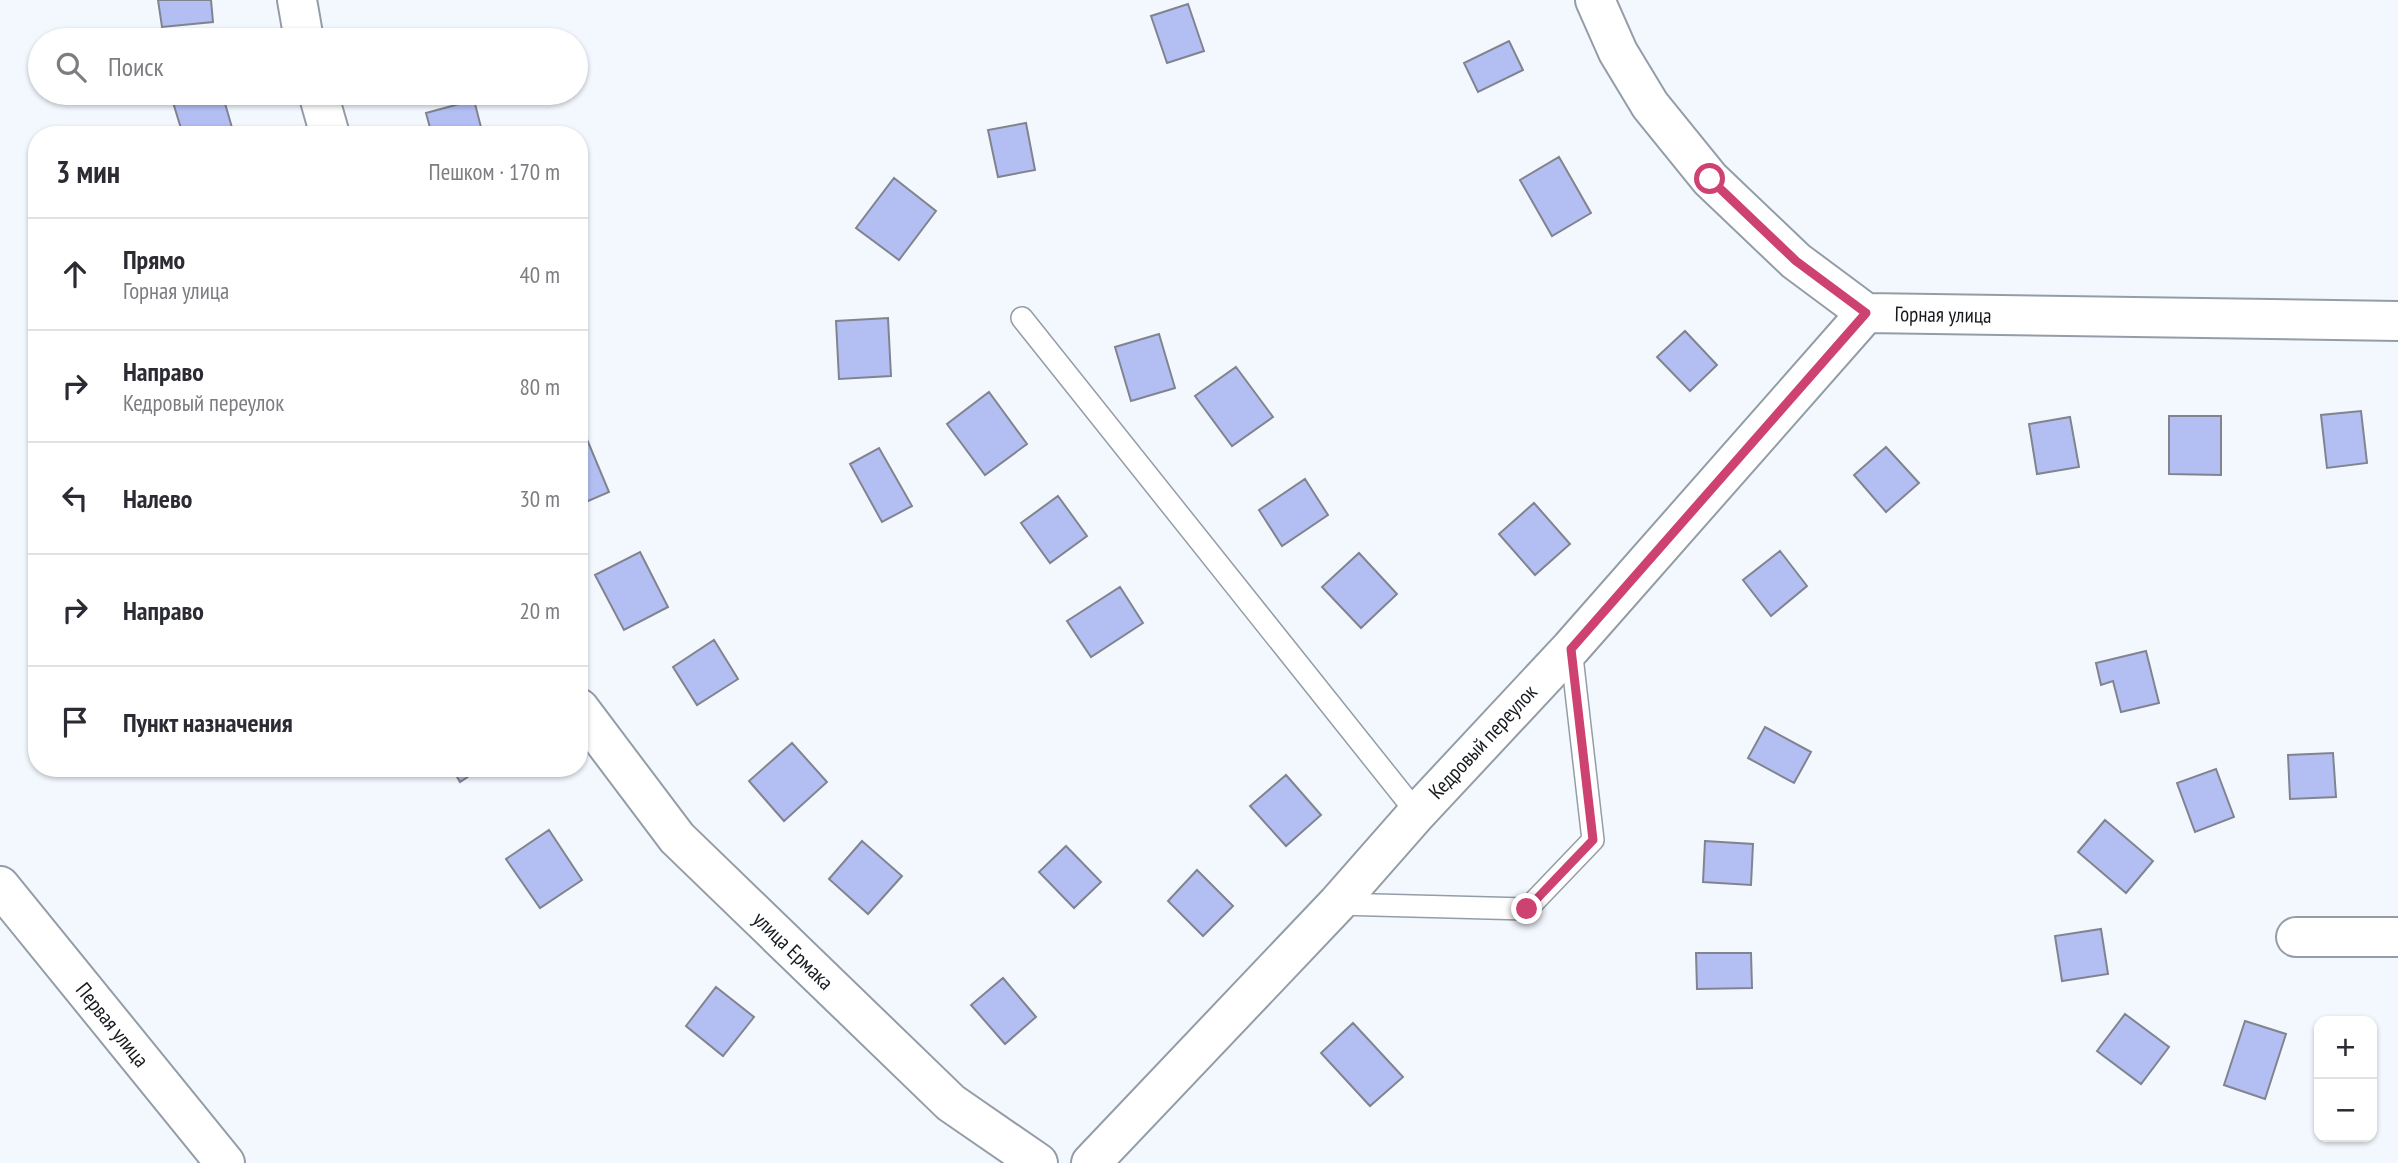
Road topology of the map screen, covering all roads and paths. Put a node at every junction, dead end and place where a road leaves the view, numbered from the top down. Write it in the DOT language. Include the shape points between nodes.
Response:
graph roads {
  1 [pos="297,0"];
  2 [pos="1595,0"];
  3 [pos="302,28"];
  4 [pos="321,105"];
  5 [pos="327,126"];
  6 [pos="1866,313"];
  7 [pos="1021,318"];
  8 [pos="2398,321"];
  9 [pos="1571,649"];
  10 [pos="588,720"];
  11 [pos="1417,813"];
  12 [pos="0,886"];
  13 [pos="1337,904"];
  14 [pos="2296,937"];
  15 [pos="2398,937"];
  16 [pos="225,1163"];
  17 [pos="1038,1163"];
  18 [pos="1091,1163"];
  1 -- 3 [label="street"];
  2 -- 6 [label="street, Горная улица" via="1618,52 1650,105 1710,179 1796,261"];
  4 -- 5 [label="street"];
  6 -- 8 [label="street, Горная улица"];
  6 -- 9 [label="street, Кедровый переулок"];
  7 -- 11 [label="lane"];
  9 -- 11 [label="street, Кедровый переулок"];
  9 -- 13 [label="lane" via="1593,840 1527,909"];
  10 -- 17 [label="street, улица Ермака" via="677,838 951,1103"];
  11 -- 13 [label="street, Кедровый переулок"];
  12 -- 16 [label="street, Первая улица"];
  13 -- 18 [label="street, Кедровый переулок"];
  14 -- 15 [label="street"];
}
